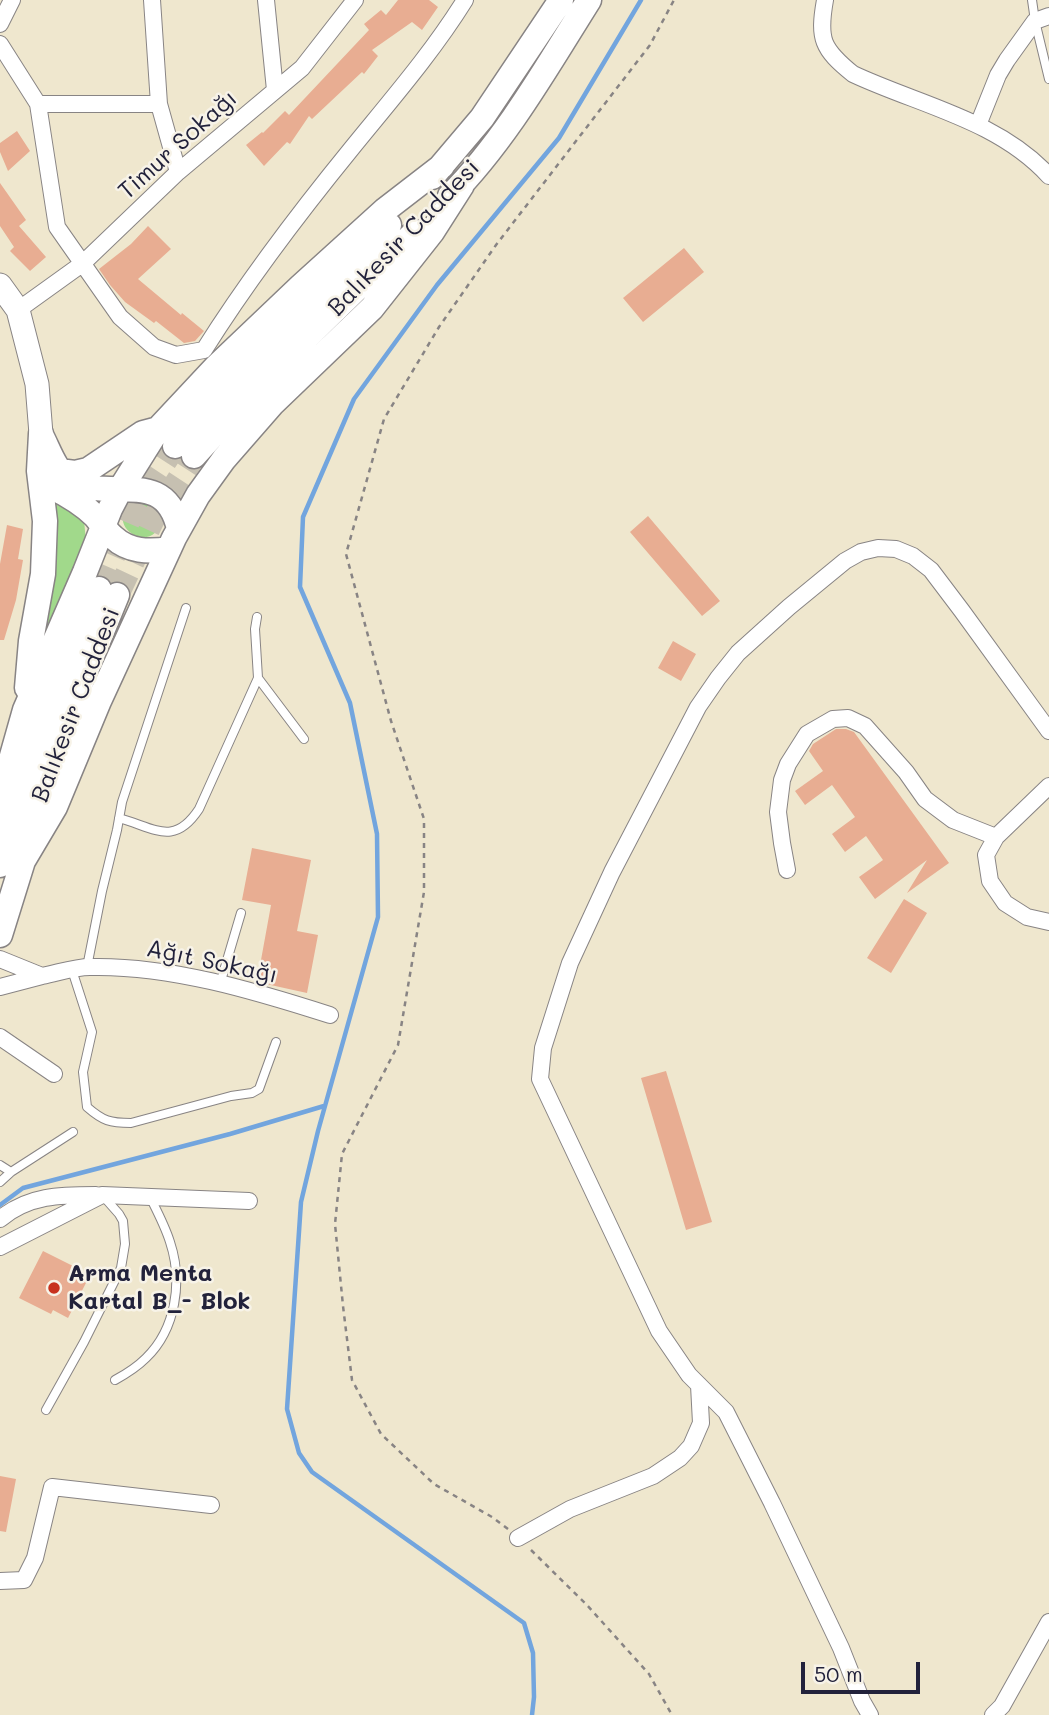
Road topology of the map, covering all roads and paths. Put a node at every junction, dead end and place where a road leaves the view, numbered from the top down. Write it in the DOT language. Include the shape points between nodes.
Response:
graph roads {
  1 [pos="12,0"];
  2 [pos="152,0"];
  3 [pos="266,0"];
  4 [pos="355,0"];
  5 [pos="465,0"];
  6 [pos="561,0"];
  7 [pos="589,0"];
  8 [pos="674,0"];
  9 [pos="825,0"];
  10 [pos="1032,0"];
  11 [pos="1042,18"];
  12 [pos="0,24"];
  13 [pos="0,44"];
  14 [pos="1049,79"];
  15 [pos="275,90"];
  16 [pos="38,104"];
  17 [pos="159,104"];
  18 [pos="978,125"];
  19 [pos="178,172"];
  20 [pos="1049,176"];
  21 [pos="462,185"];
  22 [pos="82,264"];
  23 [pos="0,285"];
  24 [pos="18,310"];
  25 [pos="41,435"];
  26 [pos="176,444"];
  27 [pos="49,471"];
  28 [pos="121,488"];
  29 [pos="103,526"];
  30 [pos="174,539"];
  31 [pos="186,608"];
  32 [pos="257,617"];
  33 [pos="258,678"];
  34 [pos="25,710"];
  35 [pos="1049,731"];
  36 [pos="8,735"];
  37 [pos="304,739"];
  38 [pos="1049,786"];
  39 [pos="119,818"];
  40 [pos="10,825"];
  41 [pos="996,837"];
  42 [pos="7,857"];
  43 [pos="787,870"];
  44 [pos="241,913"];
  45 [pos="1049,922"];
  46 [pos="0,935"];
  47 [pos="0,959"];
  48 [pos="80,968"];
  49 [pos="42,976"];
  50 [pos="220,984"];
  51 [pos="0,987"];
  52 [pos="330,1015"];
  53 [pos="0,1037"];
  54 [pos="276,1042"];
  55 [pos="54,1074"];
  56 [pos="74,1132"];
  57 [pos="0,1165"];
  58 [pos="11,1172"];
  59 [pos="0,1182"];
  60 [pos="102,1195"];
  61 [pos="150,1197"];
  62 [pos="249,1201"];
  63 [pos="0,1219"];
  64 [pos="0,1247"];
  65 [pos="115,1381"];
  66 [pos="699,1385"];
  67 [pos="46,1410"];
  68 [pos="211,1505"];
  69 [pos="518,1538"];
  70 [pos="0,1581"];
  71 [pos="1049,1622"];
  72 [pos="672,1715"];
  73 [pos="870,1715"];
  74 [pos="993,1715"];
  1 -- 12 [label="street"];
  2 -- 17 [label="street"];
  3 -- 15 [label="street"];
  4 -- 15 [label="street, Timur Sokağı" via="302,68"];
  5 -- 22 [label="street" via="415,71 292,225 204,350 176,355 154,347 120,317"];
  6 -- 26 [label="main road, Balıkesir Caddesi" via="482,118 442,166"];
  7 -- 21 [label="main road, Balıkesir Caddesi" via="503,132"];
  8 -- 69 [label="path" via="650,45 439,327 384,419 346,554 391,720 424,819 424,892 398,1045 342,1154 335,1224 352,1380 382,1434 425,1475"];
  9 -- 18 [label="street" via="821,19 827,48 853,74"];
  10 -- 11 [label="lane"];
  11 -- 14 [label="lane"];
  11 -- 18 [label="street" via="998,75"];
  13 -- 16 [label="street"];
  15 -- 19 [label="street, Timur Sokağı"];
  16 -- 17 [label="street"];
  16 -- 22 [label="street" via="57,228"];
  17 -- 19 [label="street"];
  18 -- 20 [label="street" via="1023,152"];
  19 -- 22 [label="street, Timur Sokağı"];
  21 -- 26 [label="main road, Balıkesir Caddesi" via="264,379"];
  21 -- 30 [label="main road" via="432,232 372,308 272,404 224,459"];
  22 -- 24 [label="street, Timur Sokağı"];
  23 -- 24 [label="main road"];
  24 -- 25 [label="main road" via="37,384"];
  25 -- 27 [label="main road"];
  26 -- 27 [label="main road" via="143,433 88,470"];
  26 -- 28 [label="main road"];
  27 -- 28 [label="main road" via="90,488"];
  27 -- 29 [label="main road" via="49,486 73,498"];
  27 -- 34 [label="main road" via="43,574"];
  28 -- 29 [label="main road"];
  28 -- 30 [label="main road" via="162,498 174,514"];
  29 -- 30 [label="main road" via="113,537 143,551"];
  29 -- 34 [label="main road"];
  30 -- 42 [label="main road" via="55,807"];
  31 -- 39 [label="lane"];
  32 -- 33 [label="lane"];
  33 -- 37 [label="lane"];
  33 -- 39 [label="lane" via="193,819 172,833"];
  34 -- 36 [label="main road"];
  35 -- 66 [label="street" via="931,570 913,556 878,548 845,561 738,653 698,707 668,762 570,963 543,1048 540,1079 659,1331"];
  36 -- 40 [label="main road" via="4,793"];
  38 -- 41 [label="street"];
  39 -- 48 [label="lane"];
  40 -- 42 [label="main road, Balıkesir Caddesi"];
  40 -- 42 [label="main road, Balıkesir Caddesi" via="53,698 108,592 47,768"];
  41 -- 43 [label="street" via="953,820 925,799 865,726 848,718 832,719 807,734 782,780 778,812"];
  41 -- 45 [label="street" via="986,855 990,881 1005,903 1027,917"];
  42 -- 46 [label="main road, Balıkesir Caddesi"];
  44 -- 50 [label="lane"];
  47 -- 49 [label="street"];
  48 -- 49 [label="street, Ağıt Sokağı"];
  48 -- 50 [label="street, Ağıt Sokağı" via="153,970"];
  48 -- 54 [label="lane" via="92,1032 83,1072 87,1107 106,1121 131,1123 252,1093 258,1089"];
  49 -- 51 [label="street, Ağıt Sokağı"];
  50 -- 52 [label="street, Ağıt Sokağı"];
  53 -- 55 [label="street"];
  56 -- 58 [label="lane"];
  57 -- 58 [label="lane"];
  58 -- 59 [label="lane"];
  60 -- 61 [label="street"];
  60 -- 63 [label="street" via="34,1200"];
  60 -- 64 [label="street"];
  60 -- 67 [label="lane" via="123,1221 121,1268"];
  61 -- 62 [label="street"];
  61 -- 65 [label="lane" via="173,1254 173,1308 156,1347"];
  66 -- 69 [label="street" via="701,1423 680,1458 653,1476 570,1509"];
  66 -- 73 [label="street" via="726,1412"];
  68 -- 70 [label="street" via="52,1487 28,1574 24,1580"];
  69 -- 72 [label="path" via="649,1674"];
  71 -- 74 [label="street"];
}
